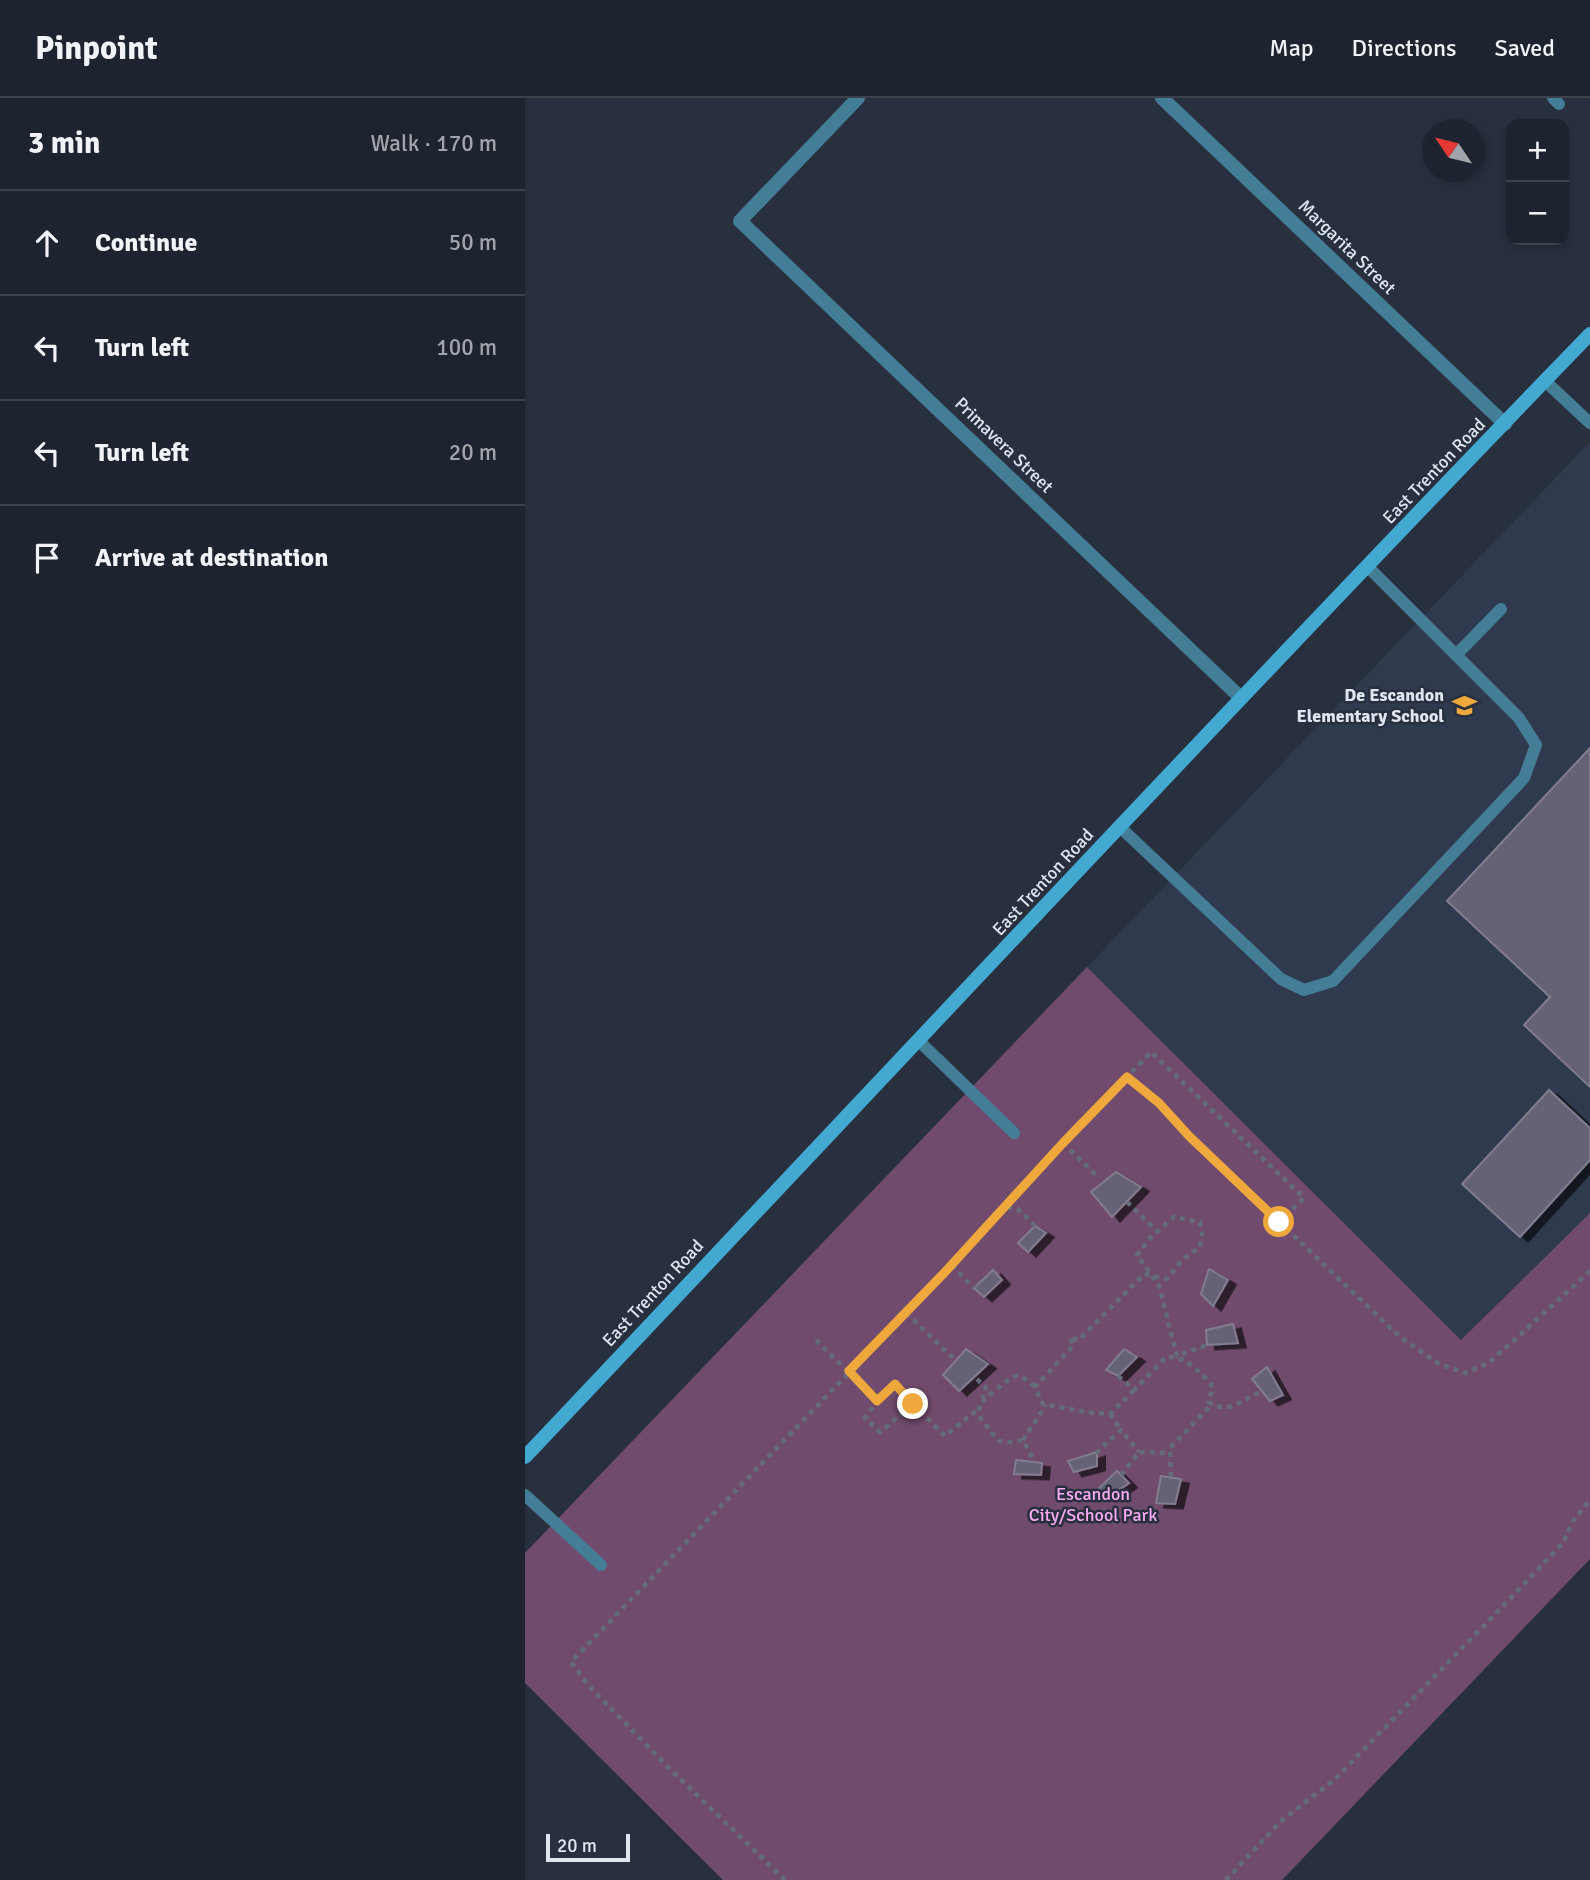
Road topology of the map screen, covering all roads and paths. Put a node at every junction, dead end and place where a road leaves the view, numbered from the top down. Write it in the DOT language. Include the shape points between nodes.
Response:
graph roads {
  1 [pos="858,98"];
  2 [pos="1161,98"];
  3 [pos="1590,334"];
  4 [pos="1545,381"];
  5 [pos="1505,424"];
  6 [pos="1590,424"];
  7 [pos="1369,566"];
  8 [pos="1501,609"];
  9 [pos="1456,655"];
  10 [pos="1241,698"];
  11 [pos="1121,828"];
  12 [pos="919,1041"];
  13 [pos="1127,1077"];
  14 [pos="1014,1133"];
  15 [pos="1063,1143"];
  16 [pos="1098,1177"];
  17 [pos="1127,1202"];
  18 [pos="1007,1207"];
  19 [pos="1279,1222"];
  20 [pos="1035,1226"];
  21 [pos="1156,1230"];
  22 [pos="952,1265"];
  23 [pos="1590,1271"];
  24 [pos="1152,1274"];
  25 [pos="974,1288"];
  26 [pos="906,1313"];
  27 [pos="816,1340"];
  28 [pos="1207,1345"];
  29 [pos="1177,1356"];
  30 [pos="955,1360"];
  31 [pos="849,1371"];
  32 [pos="1118,1376"];
  33 [pos="977,1379"];
  34 [pos="1035,1387"];
  35 [pos="1134,1390"];
  36 [pos="1259,1392"];
  37 [pos="877,1401"];
  38 [pos="913,1404"];
  39 [pos="1212,1404"];
  40 [pos="979,1405"];
  41 [pos="1046,1405"];
  42 [pos="1110,1414"];
  43 [pos="1121,1430"];
  44 [pos="1023,1440"];
  45 [pos="1139,1452"];
  46 [pos="1096,1453"];
  47 [pos="1170,1453"];
  48 [pos="525,1457"];
  49 [pos="1032,1457"];
  50 [pos="1121,1475"];
  51 [pos="1171,1478"];
  52 [pos="525,1495"];
  53 [pos="1590,1500"];
  54 [pos="601,1565"];
  55 [pos="785,1880"];
  56 [pos="1226,1880"];
  1 -- 10 [label="street, Primavera Street" via="740,221"];
  2 -- 5 [label="street, Margarita Street"];
  3 -- 4 [label="main road, East Trenton Road"];
  4 -- 5 [label="main road, East Trenton Road"];
  4 -- 6 [label="lane"];
  5 -- 7 [label="main road, East Trenton Road"];
  7 -- 9 [label="lane"];
  7 -- 10 [label="main road, East Trenton Road"];
  8 -- 9 [label="lane"];
  9 -- 11 [label="lane" via="1519,718 1536,745 1524,778 1333,981 1304,990 1281,979"];
  10 -- 11 [label="main road, East Trenton Road"];
  11 -- 12 [label="main road, East Trenton Road"];
  12 -- 14 [label="lane"];
  12 -- 48 [label="main road, East Trenton Road"];
  13 -- 15 [label="path"];
  13 -- 19 [label="path"];
  13 -- 19 [label="path" via="1151,1052 1285,1179 1304,1198"];
  15 -- 16 [label="path"];
  15 -- 18 [label="path"];
  17 -- 21 [label="path"];
  18 -- 20 [label="path" via="1019,1210"];
  18 -- 22 [label="path"];
  19 -- 23 [label="path" via="1400,1337 1439,1364 1466,1373 1490,1362"];
  22 -- 25 [label="path"];
  22 -- 26 [label="path"];
  24 -- 24 [label="path" via="1167,1279 1200,1247 1200,1222 1174,1217 1150,1238 1137,1255"];
  24 -- 29 [label="path"];
  24 -- 34 [label="path" via="1144,1274 1079,1340 1069,1338 1074,1345"];
  26 -- 30 [label="path"];
  26 -- 31 [label="path"];
  27 -- 31 [label="path"];
  28 -- 29 [label="path"];
  29 -- 35 [label="path" via="1166,1357"];
  29 -- 39 [label="path" via="1213,1387"];
  31 -- 37 [label="path"];
  31 -- 55 [label="path" via="571,1662 666,1765"];
  32 -- 35 [label="path"];
  33 -- 40 [label="path" via="986,1388"];
  34 -- 40 [label="path" via="1015,1375"];
  34 -- 41 [label="path"];
  35 -- 42 [label="path"];
  36 -- 39 [label="path" via="1231,1407"];
  37 -- 38 [label="path" via="895,1384"];
  37 -- 38 [label="path" via="865,1418 880,1432"];
  38 -- 40 [label="path" via="945,1436"];
  39 -- 47 [label="path"];
  40 -- 44 [label="path" via="981,1419 999,1441"];
  41 -- 42 [label="path"];
  41 -- 44 [label="path"];
  42 -- 43 [label="path"];
  43 -- 45 [label="path"];
  43 -- 46 [label="path"];
  44 -- 49 [label="path"];
  45 -- 47 [label="path"];
  45 -- 50 [label="path"];
  47 -- 51 [label="path"];
  52 -- 54 [label="lane"];
  53 -- 56 [label="path" via="1563,1543 1508,1601 1334,1780 1280,1822"];
}
